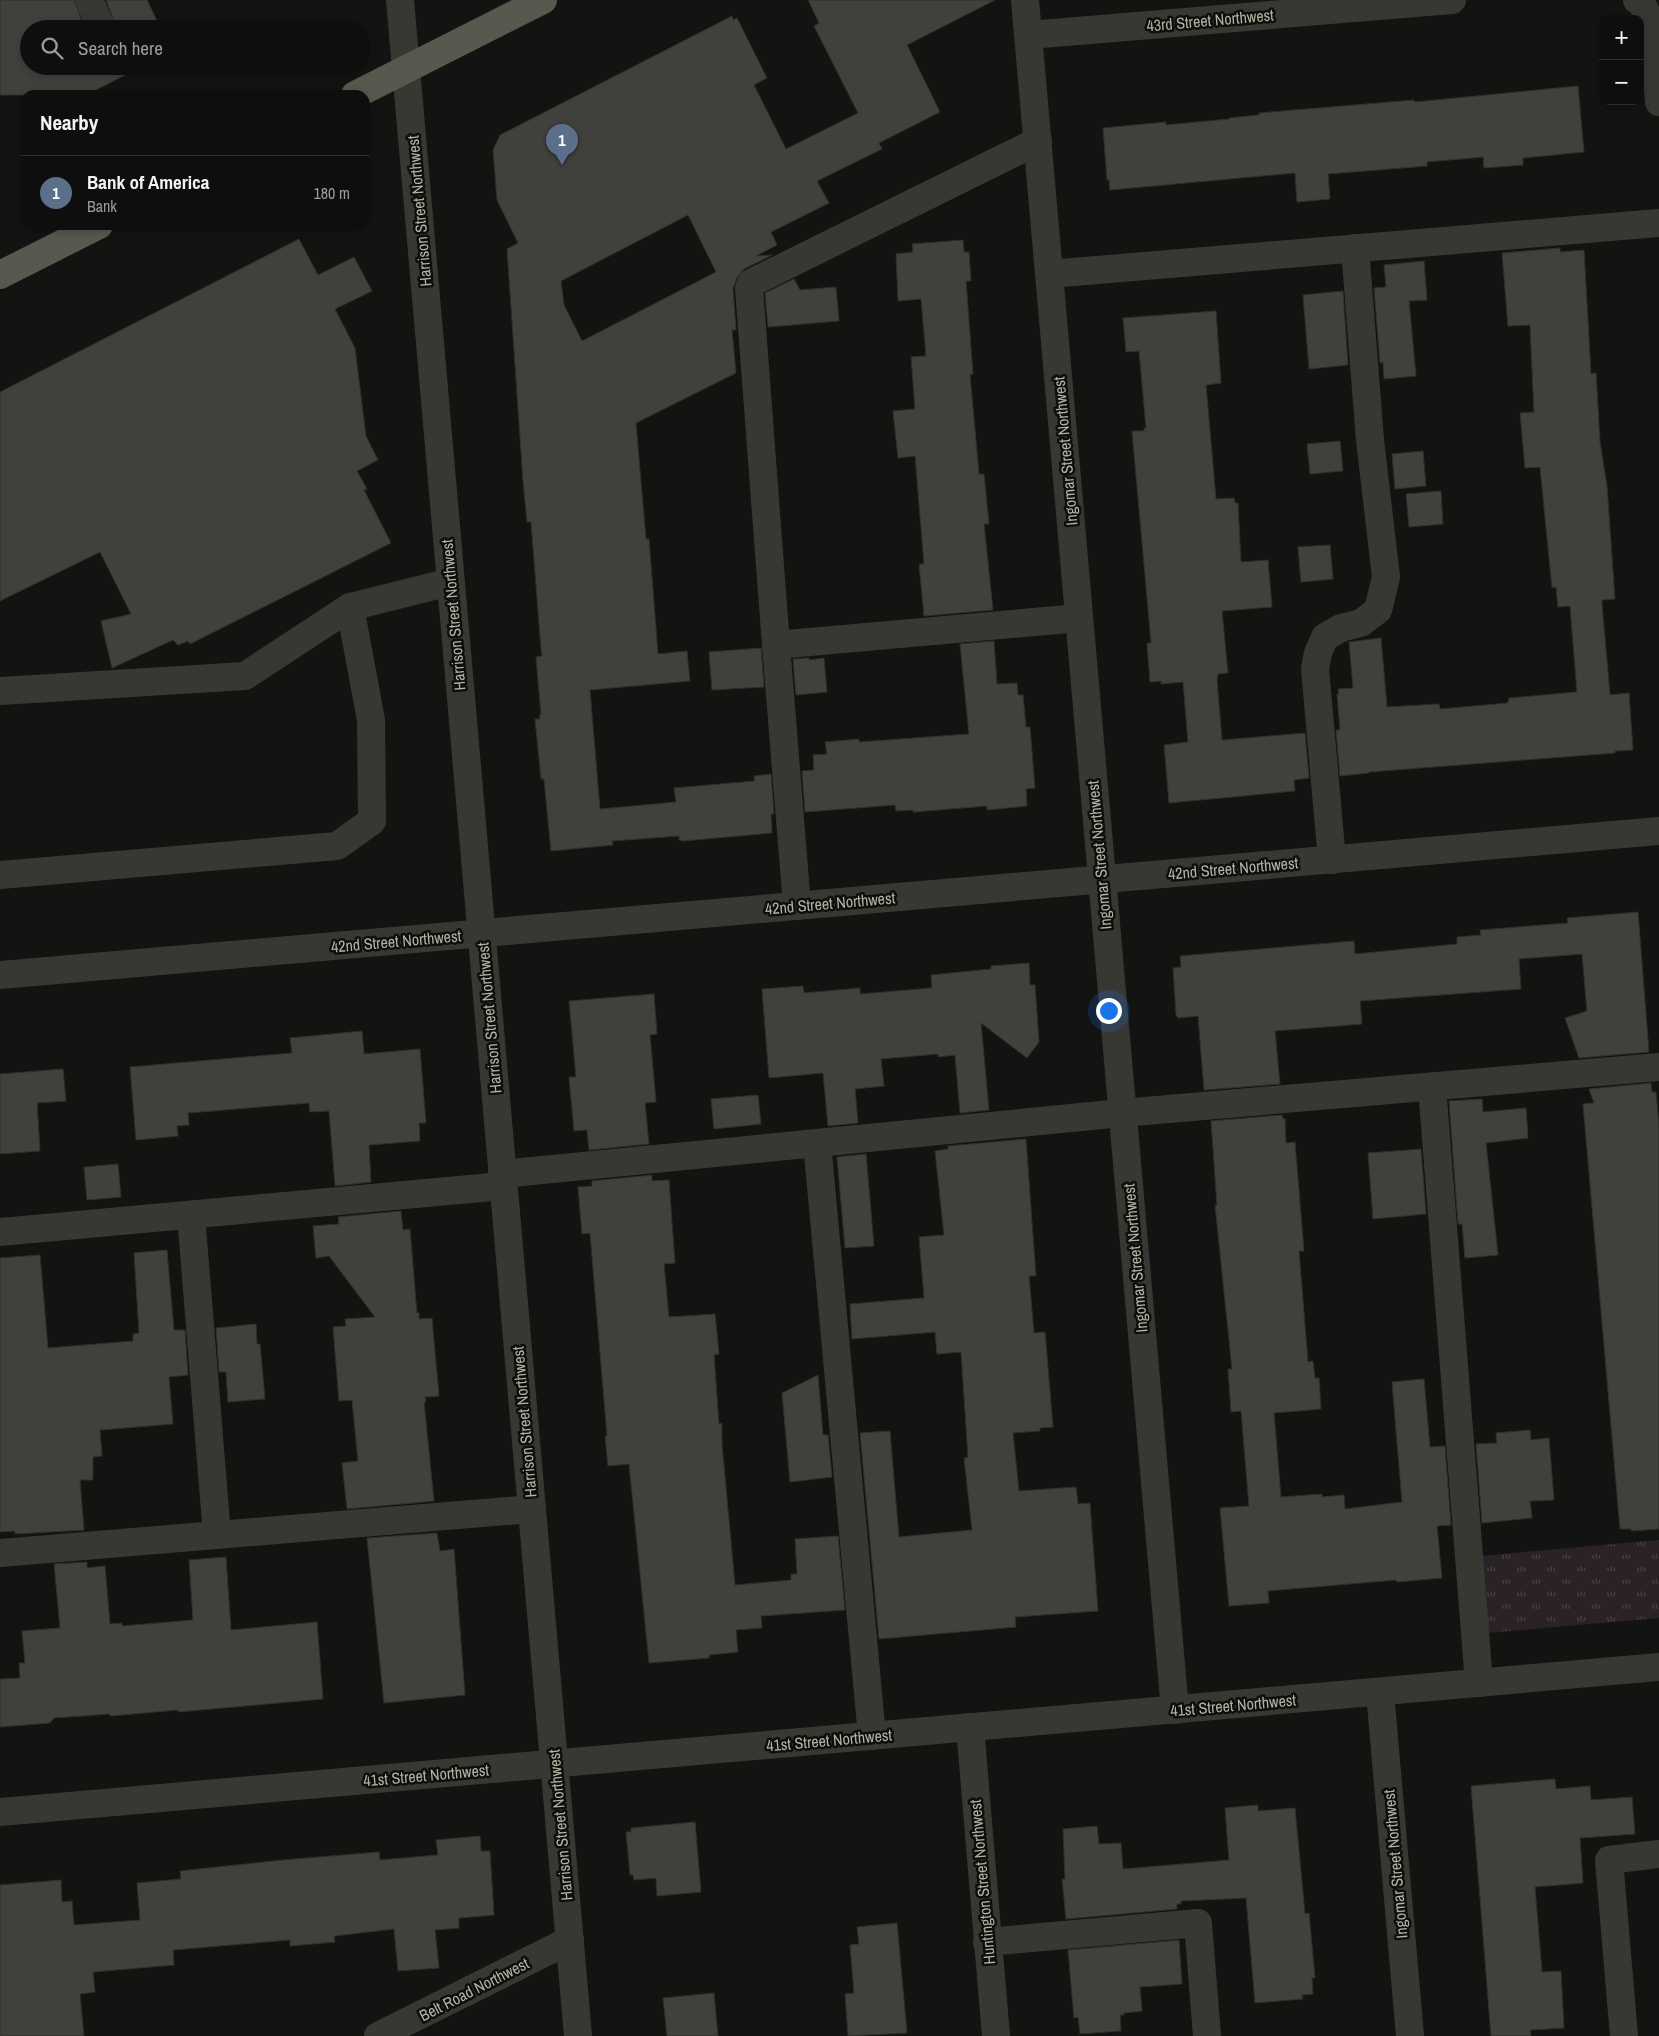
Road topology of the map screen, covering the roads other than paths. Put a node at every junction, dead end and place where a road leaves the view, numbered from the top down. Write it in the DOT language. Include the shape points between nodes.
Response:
graph roads {
  1 [pos="88,0"];
  2 [pos="400,0"];
  3 [pos="1026,0"];
  4 [pos="1452,0"];
  5 [pos="1639,1"];
  6 [pos="529,3"];
  7 [pos="98,20"];
  8 [pos="1029,34"];
  9 [pos="406,70"];
  10 [pos="365,90"];
  11 [pos="1659,102"];
  12 [pos="1038,140"];
  13 [pos="1659,223"];
  14 [pos="89,230"];
  15 [pos="1355,248"];
  16 [pos="1049,274"];
  17 [pos="0,275"];
  18 [pos="450,582"];
  19 [pos="350,607"];
  20 [pos="1079,618"];
  21 [pos="776,644"];
  22 [pos="0,691"];
  23 [pos="1659,831"];
  24 [pos="1332,860"];
  25 [pos="0,875"];
  26 [pos="1101,880"];
  27 [pos="797,906"];
  28 [pos="481,934"];
  29 [pos="0,975"];
  30 [pos="1659,1067"];
  31 [pos="1432,1087"];
  32 [pos="1122,1113"];
  33 [pos="817,1143"];
  34 [pos="503,1180"];
  35 [pos="191,1215"];
  36 [pos="0,1232"];
  37 [pos="532,1509"];
  38 [pos="217,1535"];
  39 [pos="0,1554"];
  40 [pos="1659,1667"];
  41 [pos="1480,1683"];
  42 [pos="1380,1692"];
  43 [pos="1175,1710"];
  44 [pos="970,1727"];
  45 [pos="872,1736"];
  46 [pos="554,1764"];
  47 [pos="0,1812"];
  48 [pos="1659,1854"];
  49 [pos="570,1940"];
  50 [pos="987,1942"];
  51 [pos="378,2036"];
  52 [pos="578,2036"];
  53 [pos="996,2036"];
  54 [pos="1207,2036"];
  55 [pos="1410,2036"];
  56 [pos="1624,2036"];
  1 -- 7 [label="street"];
  2 -- 9 [label="street, Harrison Street Northwest"];
  3 -- 8 [label="street, Ingomar Street Northwest"];
  4 -- 8 [label="street, 43rd Street Northwest"];
  5 -- 11 [label="street" via="1653,26"];
  6 -- 9 [label="main road"];
  8 -- 12 [label="street, Ingomar Street Northwest"];
  9 -- 10 [label="main road"];
  9 -- 18 [label="street, Harrison Street Northwest"];
  12 -- 16 [label="street, Ingomar Street Northwest"];
  12 -- 21 [label="street" via="751,283"];
  13 -- 15 [label="street"];
  14 -- 17 [label="main road"];
  15 -- 16 [label="street"];
  15 -- 24 [label="street" via="1370,440 1386,577 1378,610 1361,623 1341,628 1325,637 1318,653 1315,669"];
  16 -- 20 [label="street, Ingomar Street Northwest"];
  18 -- 19 [label="street"];
  18 -- 28 [label="street, Harrison Street Northwest"];
  19 -- 22 [label="street" via="246,676"];
  19 -- 25 [label="street" via="371,720 372,821 337,846"];
  20 -- 21 [label="street"];
  20 -- 26 [label="street, Ingomar Street Northwest"];
  21 -- 27 [label="street"];
  23 -- 24 [label="street, 42nd Street Northwest"];
  24 -- 26 [label="street, 42nd Street Northwest"];
  26 -- 27 [label="street, 42nd Street Northwest"];
  26 -- 32 [label="street, Ingomar Street Northwest"];
  27 -- 28 [label="street, 42nd Street Northwest"];
  28 -- 29 [label="street, 42nd Street Northwest"];
  28 -- 34 [label="street, Harrison Street Northwest"];
  30 -- 31 [label="street"];
  31 -- 32 [label="street"];
  31 -- 41 [label="street"];
  32 -- 33 [label="street"];
  32 -- 43 [label="street, Ingomar Street Northwest"];
  33 -- 34 [label="street"];
  33 -- 45 [label="street"];
  34 -- 35 [label="street"];
  34 -- 37 [label="street, Harrison Street Northwest"];
  35 -- 36 [label="street"];
  35 -- 38 [label="street"];
  37 -- 38 [label="street"];
  37 -- 46 [label="street, Harrison Street Northwest"];
  38 -- 39 [label="street"];
  40 -- 41 [label="street, 41st Street Northwest"];
  41 -- 42 [label="street, 41st Street Northwest"];
  42 -- 43 [label="street, 41st Street Northwest"];
  42 -- 55 [label="street, Ingomar Street Northwest"];
  43 -- 44 [label="street, 41st Street Northwest"];
  44 -- 45 [label="street, 41st Street Northwest"];
  44 -- 50 [label="street, Huntington Street Northwest"];
  45 -- 46 [label="street, 41st Street Northwest"];
  46 -- 47 [label="street, 41st Street Northwest"];
  46 -- 49 [label="street, Harrison Street Northwest"];
  48 -- 56 [label="street" via="1609,1860"];
  49 -- 51 [label="street, Belt Road Northwest"];
  49 -- 52 [label="street, Harrison Street Northwest"];
  50 -- 53 [label="street, Huntington Street Northwest"];
  50 -- 54 [label="street" via="1198,1923"];
}
